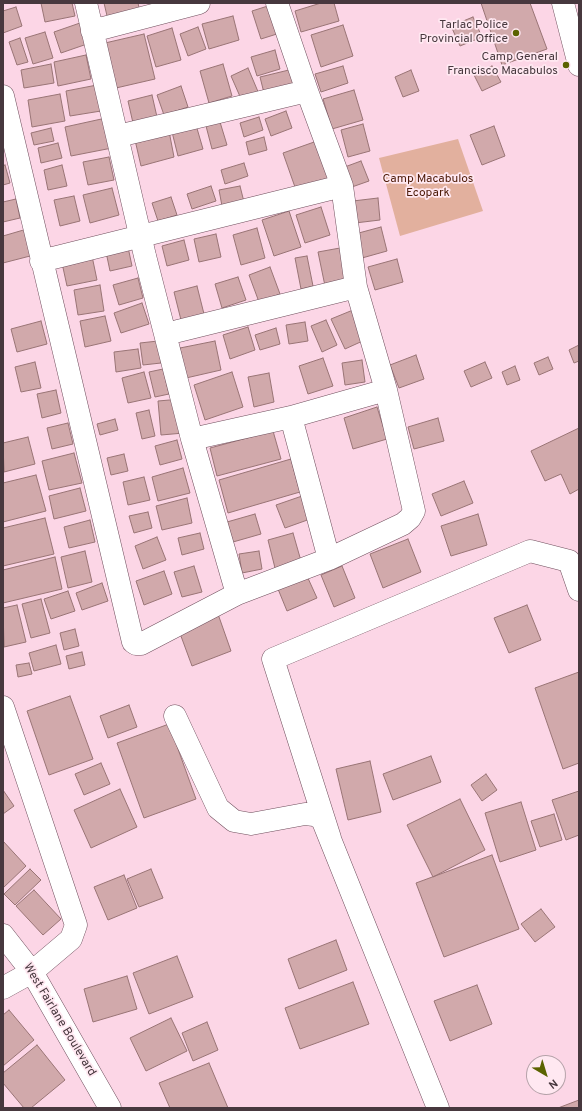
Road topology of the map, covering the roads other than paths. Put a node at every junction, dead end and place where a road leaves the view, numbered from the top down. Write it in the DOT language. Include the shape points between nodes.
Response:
graph roads {
  1 [pos="86,3"];
  2 [pos="199,3"];
  3 [pos="277,3"];
  4 [pos="564,3"];
  5 [pos="92,31"];
  6 [pos="579,65"];
  7 [pos="307,91"];
  8 [pos="3,96"];
  9 [pos="118,136"];
  10 [pos="342,186"];
  11 [pos="141,237"];
  12 [pos="41,261"];
  13 [pos="356,287"];
  14 [pos="166,334"];
  15 [pos="386,390"];
  16 [pos="291,418"];
  17 [pos="192,439"];
  18 [pos="329,559"];
  19 [pos="579,590"];
  20 [pos="237,594"];
  21 [pos="3,707"];
  22 [pos="175,716"];
  23 [pos="330,838"];
  24 [pos="3,935"];
  25 [pos="32,972"];
  26 [pos="3,988"];
  27 [pos="110,1108"];
  28 [pos="438,1108"];
  1 -- 5 [label="street"];
  2 -- 5 [label="street"];
  3 -- 7 [label="street"];
  4 -- 6 [label="street"];
  5 -- 9 [label="street"];
  7 -- 9 [label="street"];
  7 -- 10 [label="street"];
  8 -- 12 [label="street"];
  9 -- 11 [label="street"];
  10 -- 11 [label="street"];
  10 -- 13 [label="street"];
  11 -- 12 [label="street"];
  11 -- 14 [label="street"];
  12 -- 20 [label="street" via="133,642 141,644"];
  13 -- 14 [label="street"];
  13 -- 15 [label="street"];
  14 -- 17 [label="street"];
  15 -- 16 [label="street"];
  15 -- 18 [label="street" via="414,511 403,524"];
  16 -- 17 [label="street"];
  16 -- 18 [label="street"];
  17 -- 20 [label="street"];
  18 -- 20 [label="street"];
  19 -- 23 [label="street" via="569,561 530,551 273,659"];
  21 -- 25 [label="street" via="76,925 71,939"];
  22 -- 23 [label="street" via="218,808 234,820 251,824 305,814 314,815 322,819"];
  23 -- 28 [label="street"];
  24 -- 25 [label="street, West Fairlane Boulevard"];
  25 -- 26 [label="street"];
  25 -- 27 [label="street, West Fairlane Boulevard"];
}
